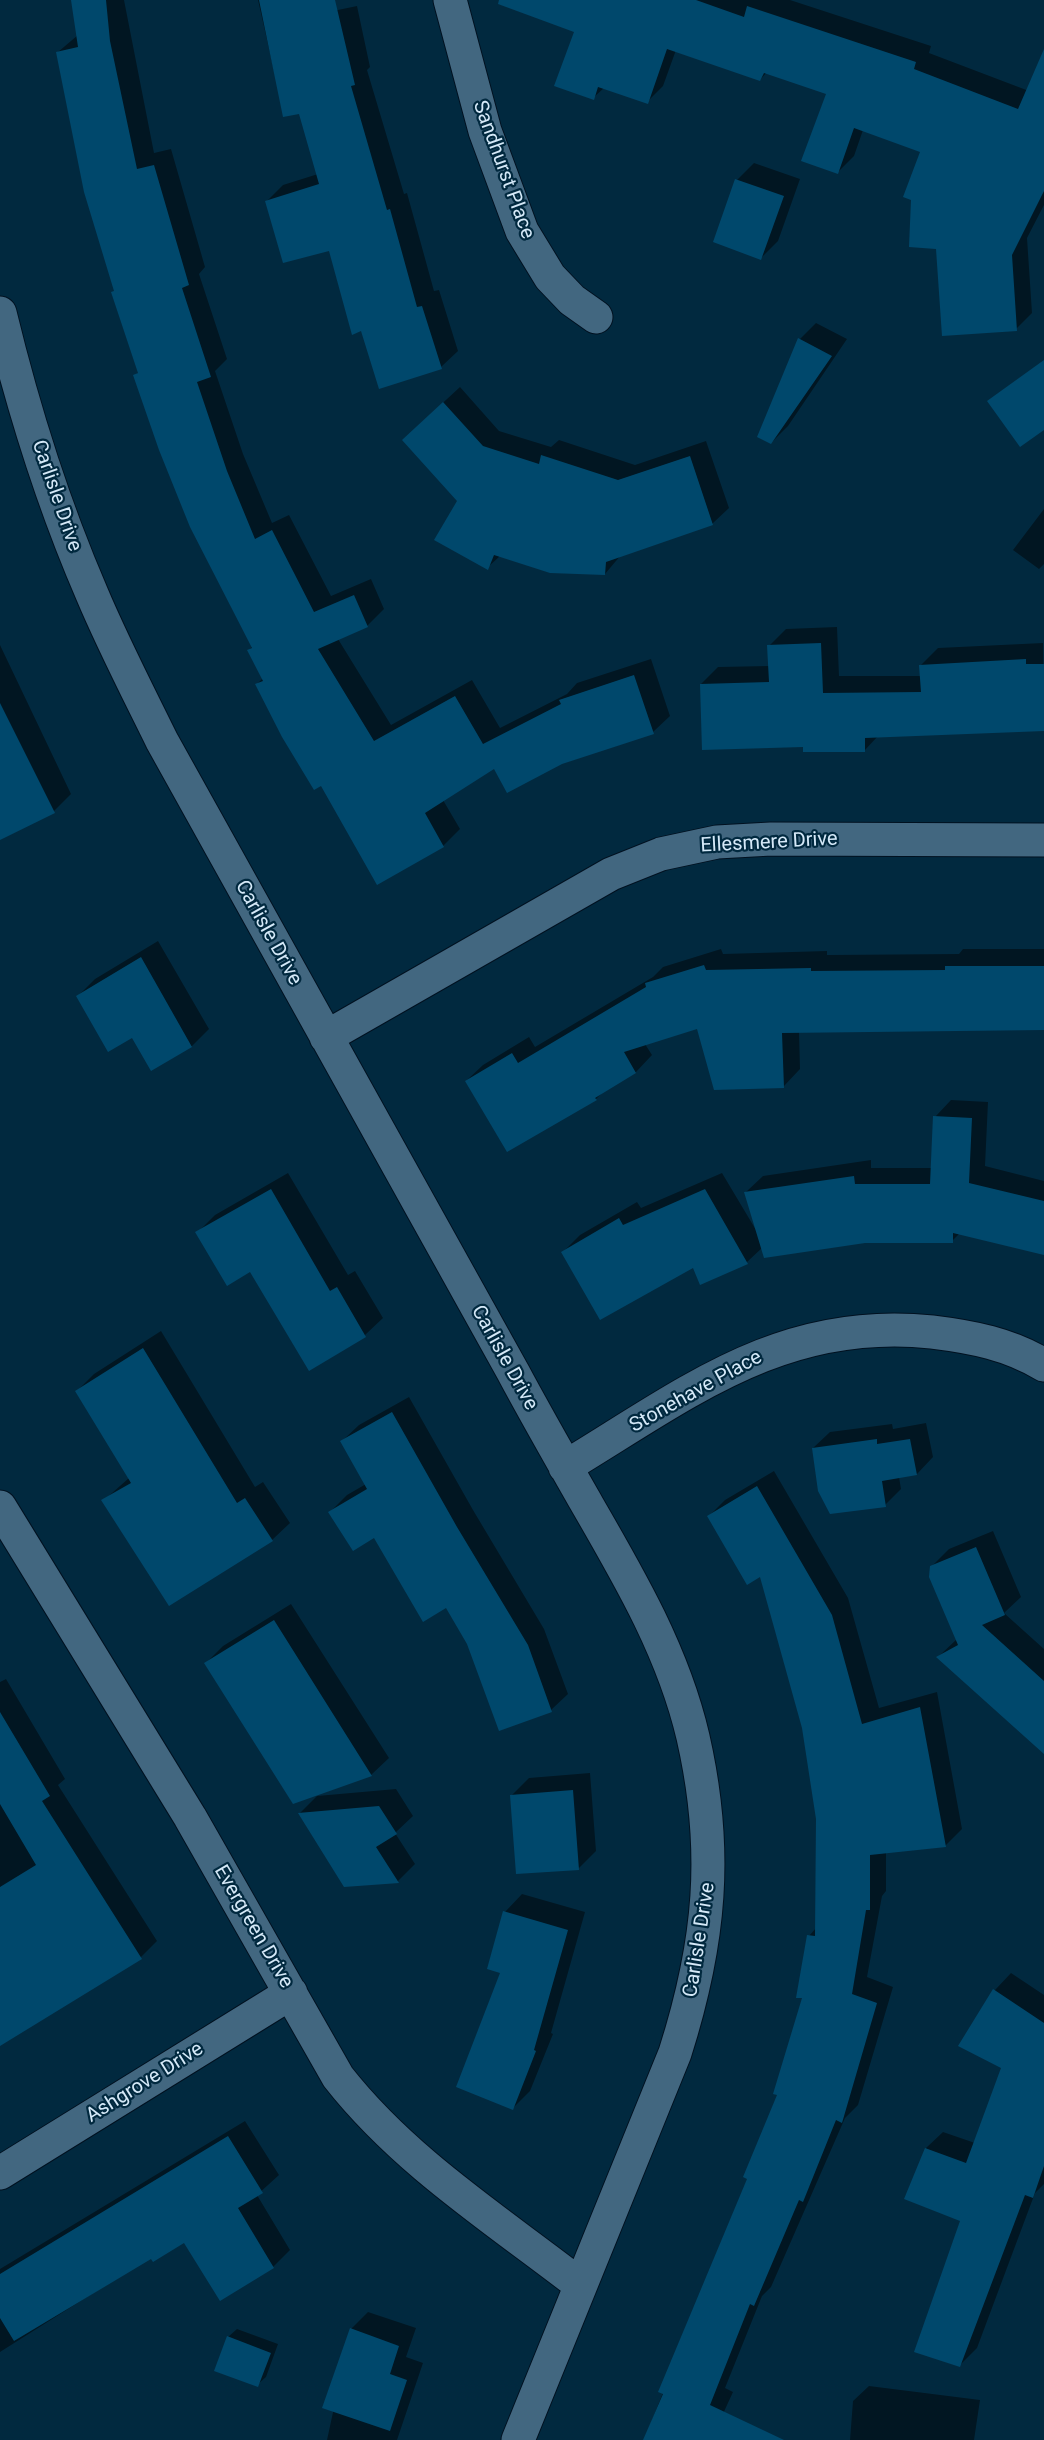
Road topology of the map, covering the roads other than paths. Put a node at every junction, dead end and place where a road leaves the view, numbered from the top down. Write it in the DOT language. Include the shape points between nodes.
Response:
graph roads {
  1 [pos="450,0"];
  2 [pos="0,313"];
  3 [pos="596,317"];
  4 [pos="1044,840"];
  5 [pos="326,1037"];
  6 [pos="1044,1365"];
  7 [pos="565,1467"];
  8 [pos="0,1507"];
  9 [pos="9,1541"];
  10 [pos="291,1993"];
  11 [pos="0,2173"];
  12 [pos="579,2284"];
  13 [pos="518,2440"];
  1 -- 3 [label="street, Sandhurst Place" via="485,131 522,231 550,277"];
  2 -- 5 [label="street, Carlisle Drive" via="39,450 91,593 162,741"];
  4 -- 5 [label="street, Ellesmere Drive" via="771,839 717,842 661,854 611,874"];
  5 -- 7 [label="street, Carlisle Drive"];
  6 -- 7 [label="street, Stonehave Place" via="1019,1350 970,1336 908,1330 846,1332 792,1343 737,1365"];
  7 -- 12 [label="street, Carlisle Drive" via="639,1594 672,1671 692,1735 705,1805 710,1876 692,2001 675,2053"];
  8 -- 9 [label="street, Evergreen Drive"];
  9 -- 10 [label="street, Evergreen Drive" via="190,1817"];
  10 -- 11 [label="street, Ashgrove Drive"];
  10 -- 12 [label="street, Evergreen Drive" via="338,2077 384,2130"];
  12 -- 13 [label="street, Carlisle Drive"];
}
